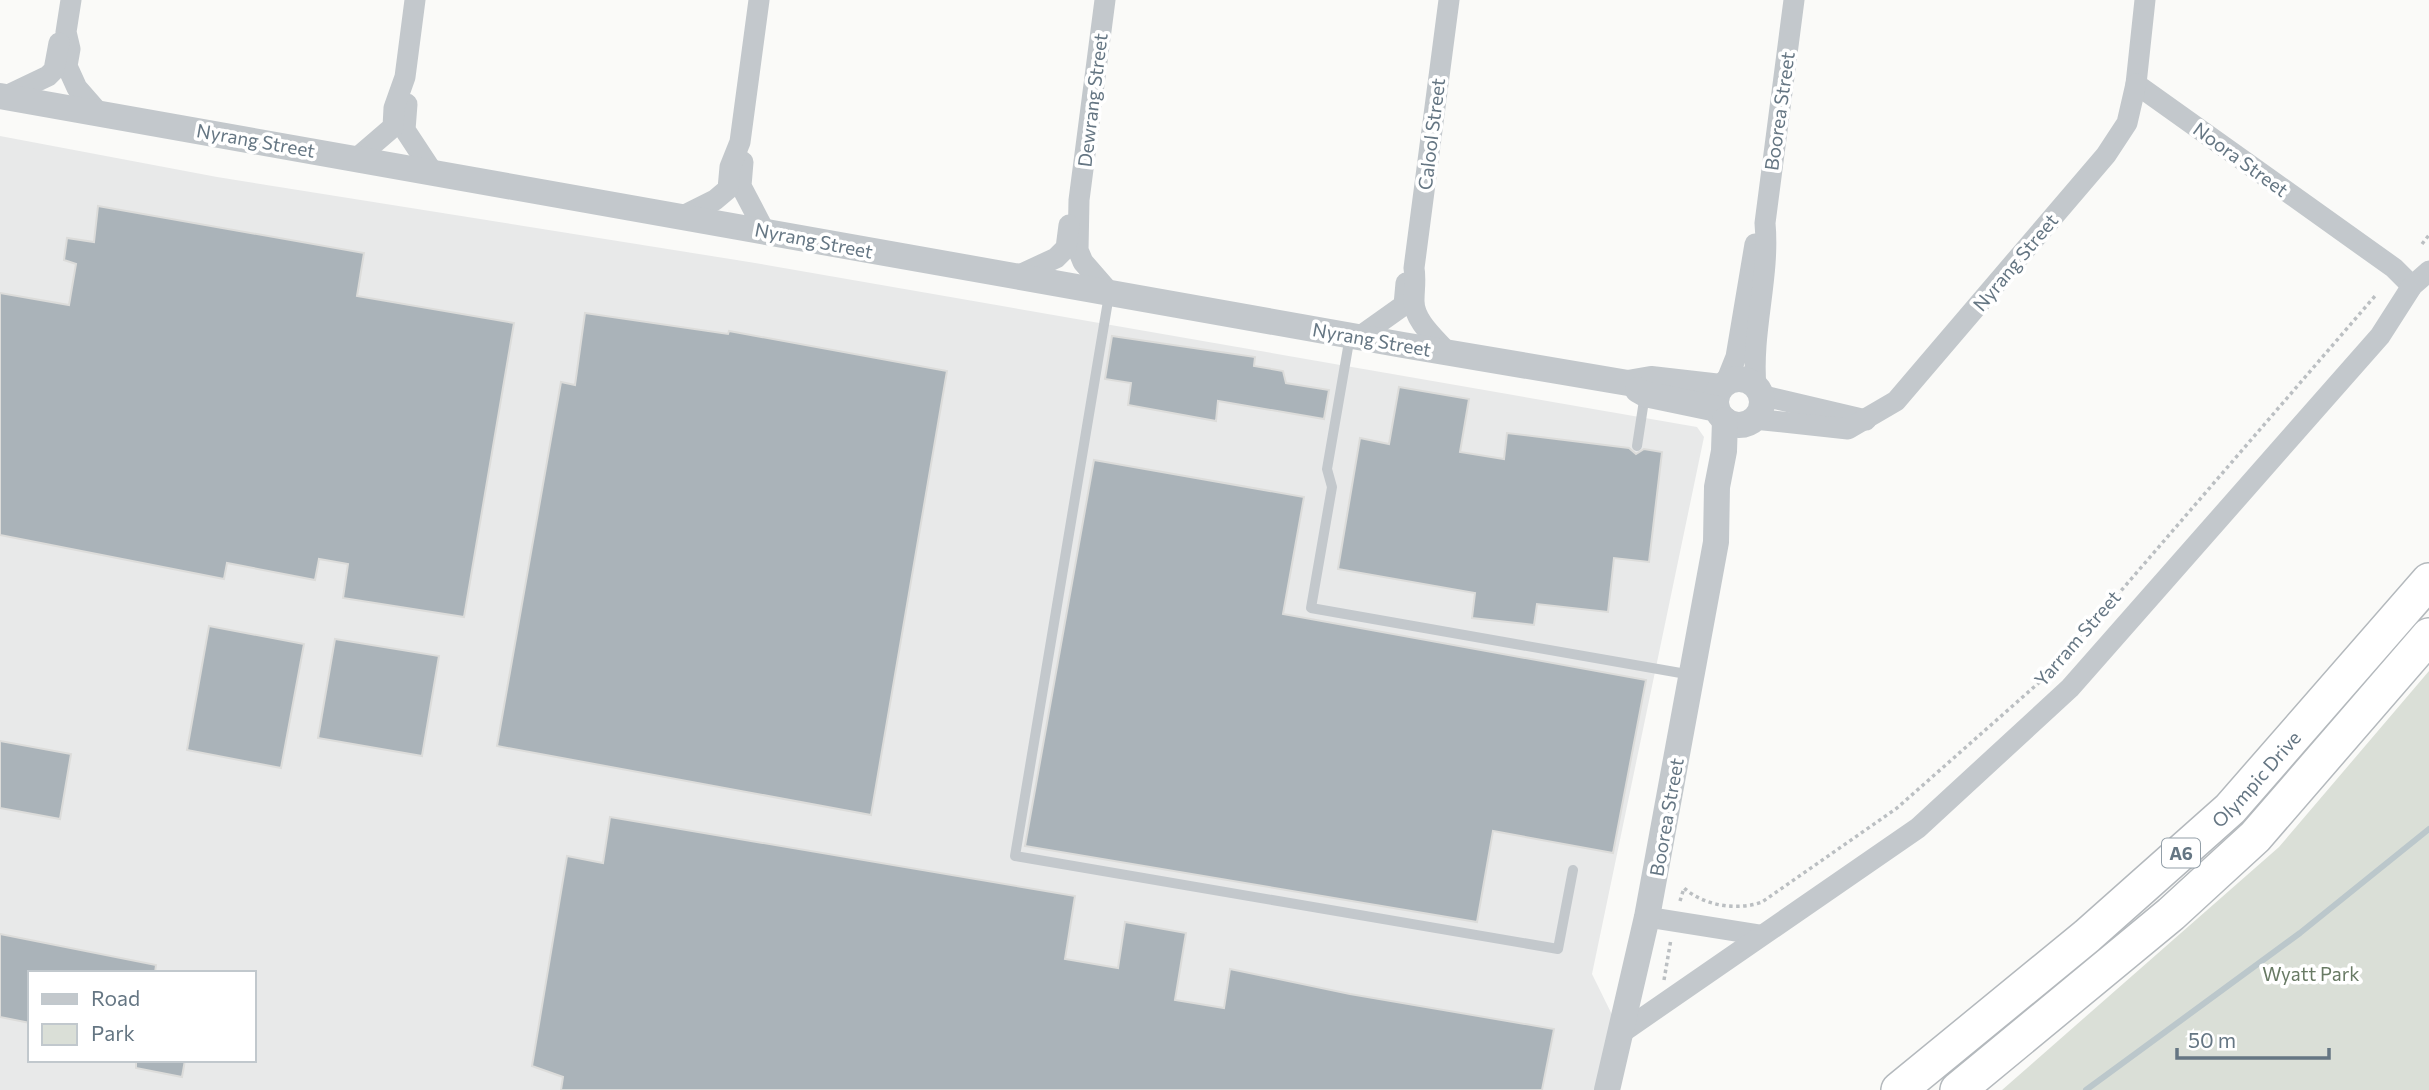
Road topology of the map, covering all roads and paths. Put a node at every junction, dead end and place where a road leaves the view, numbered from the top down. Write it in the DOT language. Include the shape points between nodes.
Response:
graph roads {
  1 [pos="71,0"];
  2 [pos="415,0"];
  3 [pos="759,0"];
  4 [pos="1105,0"];
  5 [pos="1449,0"];
  6 [pos="1794,0"];
  7 [pos="2145,0"];
  8 [pos="66,32"];
  9 [pos="405,77"];
  10 [pos="2136,84"];
  11 [pos="2,97"];
  12 [pos="97,112"];
  13 [pos="740,142"];
  14 [pos="357,158"];
  15 [pos="432,171"];
  16 [pos="1079,200"];
  17 [pos="683,216"];
  18 [pos="1765,223"];
  19 [pos="764,230"];
  20 [pos="2429,235"];
  21 [pos="2421,244"];
  22 [pos="1414,268"];
  23 [pos="2429,271"];
  24 [pos="1015,277"];
  25 [pos="2412,286"];
  26 [pos="1110,293"];
  27 [pos="2375,296"];
  28 [pos="1354,337"];
  29 [pos="1447,352"];
  30 [pos="1637,388"];
  31 [pos="1738,403"];
  32 [pos="1637,446"];
  33 [pos="2429,580"];
  34 [pos="2429,636"];
  35 [pos="1692,675"];
  36 [pos="1573,870"];
  37 [pos="1647,917"];
  38 [pos="1674,921"];
  39 [pos="1760,935"];
  40 [pos="1664,1002"];
  41 [pos="1621,1033"];
  42 [pos="1607,1090"];
  43 [pos="1899,1090"];
  44 [pos="1958,1090"];
  1 -- 8 [label="street"];
  2 -- 9 [label="street"];
  3 -- 13 [label="street"];
  4 -- 16 [label="street, Dewrang Street"];
  5 -- 22 [label="street, Calool Street"];
  6 -- 18 [label="street, Boorea Street"];
  7 -- 10 [label="street"];
  8 -- 11 [label="street" via="57,47 54,70"];
  8 -- 12 [label="street" via="71,78"];
  9 -- 14 [label="street" via="393,127"];
  9 -- 15 [label="street" via="405,130"];
  10 -- 25 [label="street, Noora Street" via="2394,268"];
  10 -- 31 [label="street, Nyrang Street" via="2127,123 2106,155 1896,401 1866,420"];
  11 -- 12 [label="street, Nyrang Street"];
  12 -- 14 [label="street, Nyrang Street"];
  13 -- 17 [label="street" via="730,167 728,189"];
  13 -- 19 [label="street" via="741,186"];
  14 -- 15 [label="street, Nyrang Street"];
  15 -- 17 [label="street, Nyrang Street"];
  16 -- 24 [label="street, Dewrang Street" via="1066,230 1066,248 1056,258"];
  16 -- 26 [label="street, Dewrang Street" via="1078,250"];
  17 -- 19 [label="street, Nyrang Street"];
  18 -- 31 [label="street, Boorea Street" via="1767,248 1753,352"];
  18 -- 31 [label="street, Boorea Street" via="1752,251 1737,357"];
  19 -- 24 [label="street, Nyrang Street"];
  20 -- 21 [label="path"];
  22 -- 28 [label="street, Calool Street" via="1405,285 1404,305"];
  22 -- 29 [label="street, Calool Street" via="1414,303 1422,324"];
  23 -- 25 [label="street, Yarram Street"];
  24 -- 26 [label="street, Nyrang Street"];
  25 -- 39 [label="street, Yarram Street" via="2380,336 2070,688 1919,828"];
  26 -- 28 [label="street, Nyrang Street"];
  26 -- 36 [label="lane" via="1015,856 1558,949"];
  27 -- 38 [label="path, Yarram Street" via="2051,672 1897,808 1754,905 1746,908 1695,898 1684,888"];
  28 -- 29 [label="street, Nyrang Street"];
  28 -- 35 [label="lane" via="1327,469 1332,487 1311,608"];
  29 -- 30 [label="street, Nyrang Street"];
  30 -- 31 [label="street, Nyrang Street"];
  30 -- 32 [label="lane"];
  31 -- 35 [label="street, Boorea Street" via="1717,487 1716,542"];
  33 -- 43 [label="highway, Olympic Drive / A6" via="2230,809 2087,936"];
  34 -- 44 [label="highway, Olympic Drive / A6" via="2255,837 2171,914"];
  35 -- 37 [label="street, Boorea Street"];
  37 -- 38 [label="street"];
  37 -- 41 [label="street, Boorea Street"];
  38 -- 39 [label="street"];
  38 -- 40 [label="path"];
  39 -- 40 [label="street, Yarram Street"];
  40 -- 41 [label="street, Yarram Street"];
  41 -- 42 [label="street, Boorea Street"];
}
